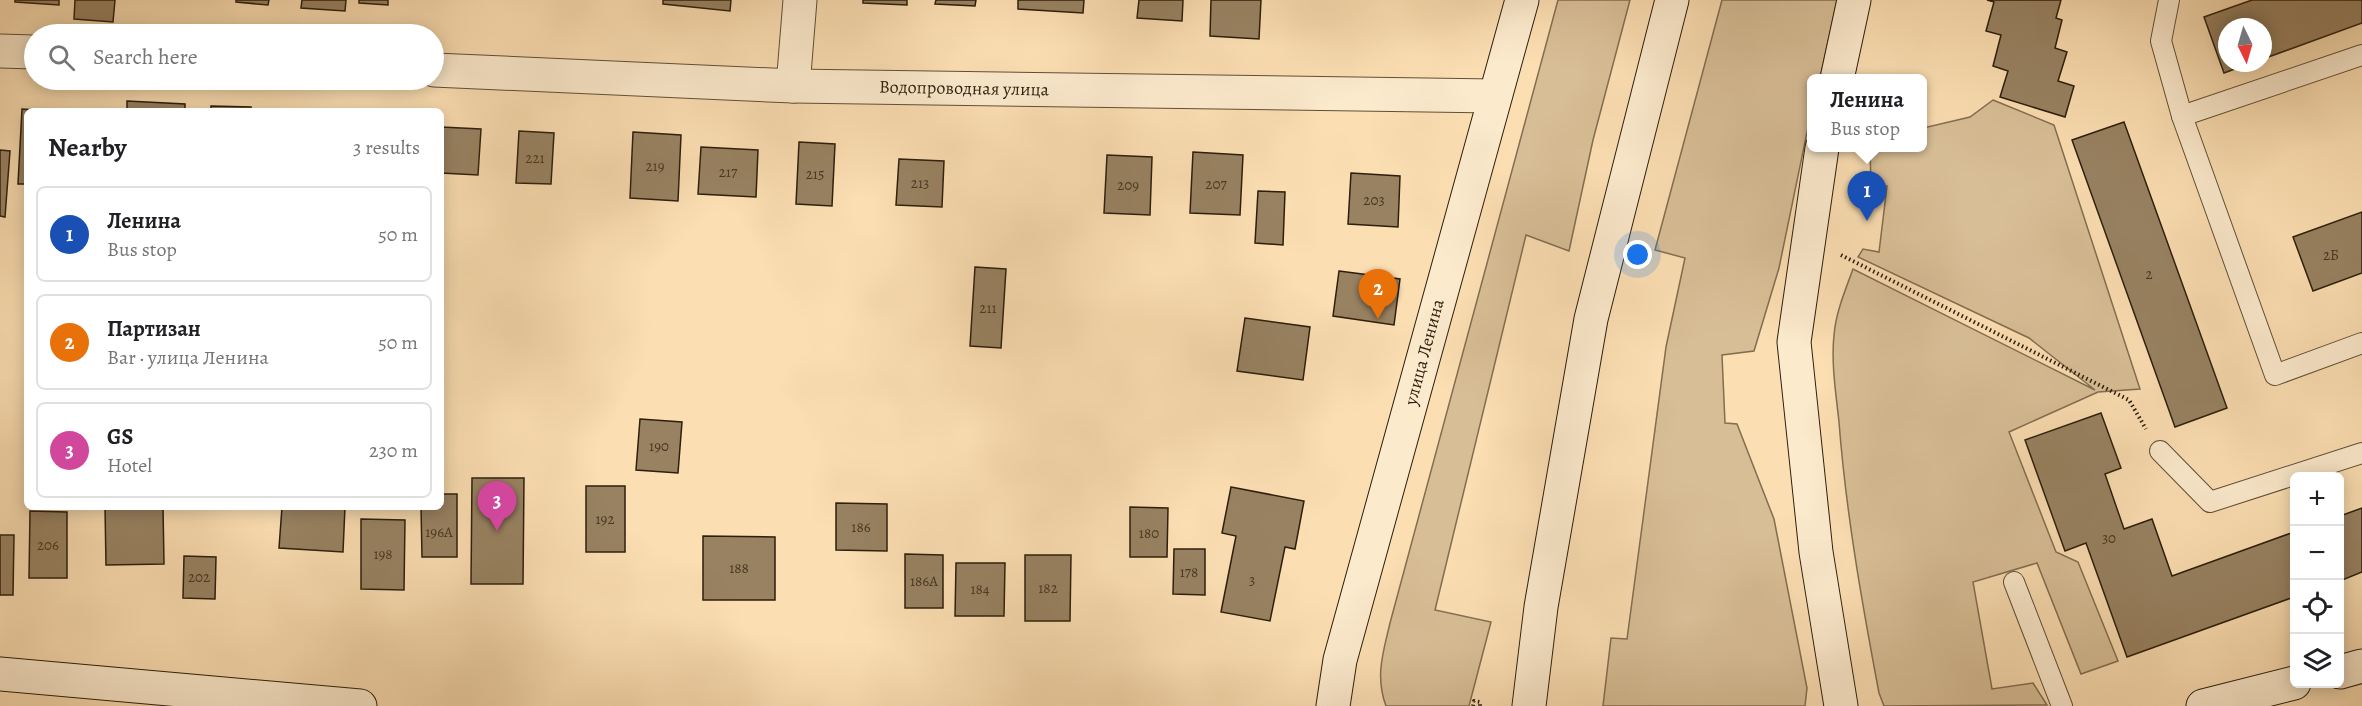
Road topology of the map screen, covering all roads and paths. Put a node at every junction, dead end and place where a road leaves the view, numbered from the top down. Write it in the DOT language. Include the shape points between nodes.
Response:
graph roads {
  1 [pos="800,0"];
  2 [pos="1522,0"];
  3 [pos="1672,0"];
  4 [pos="1854,0"];
  5 [pos="2169,0"];
  6 [pos="0,51"];
  7 [pos="24,52"];
  8 [pos="2362,55"];
  9 [pos="444,70"];
  10 [pos="1838,74"];
  11 [pos="794,86"];
  12 [pos="1495,96"];
  13 [pos="2182,116"];
  14 [pos="1821,152"];
  15 [pos="1840,255"];
  16 [pos="2362,343"];
  17 [pos="2160,451"];
  18 [pos="2362,453"];
  19 [pos="2013,582"];
  20 [pos="2362,666"];
  21 [pos="2344,671"];
  22 [pos="0,674"];
  23 [pos="2290,684"];
  24 [pos="360,706"];
  25 [pos="1333,706"];
  26 [pos="1473,706"];
  27 [pos="1480,706"];
  28 [pos="1529,706"];
  29 [pos="1841,706"];
  30 [pos="2062,706"];
  31 [pos="2203,706"];
  1 -- 11 [label="main road"];
  2 -- 12 [label="main road, улица Ленина"];
  3 -- 28 [label="main road" via="1591,319 1541,607"];
  4 -- 10 [label="main road"];
  5 -- 13 [label="lane" via="2161,40"];
  6 -- 7 [label="main road"];
  8 -- 13 [label="lane"];
  9 -- 11 [label="main road, Водопроводная улица"];
  11 -- 12 [label="main road, Водопроводная улица"];
  12 -- 25 [label="main road, улица Ленина" via="1340,660"];
  13 -- 16 [label="lane" via="2275,375"];
  14 -- 29 [label="main road" via="1794,342 1816,552"];
  15 -- 17 [label="path" via="2129,400"];
  17 -- 18 [label="lane" via="2210,502"];
  19 -- 30 [label="lane"];
  20 -- 21 [label="main road"];
  22 -- 24 [label="main road"];
  23 -- 31 [label="main road"];
  26 -- 27 [label="path" via="1474,701 1480,702"];
}
